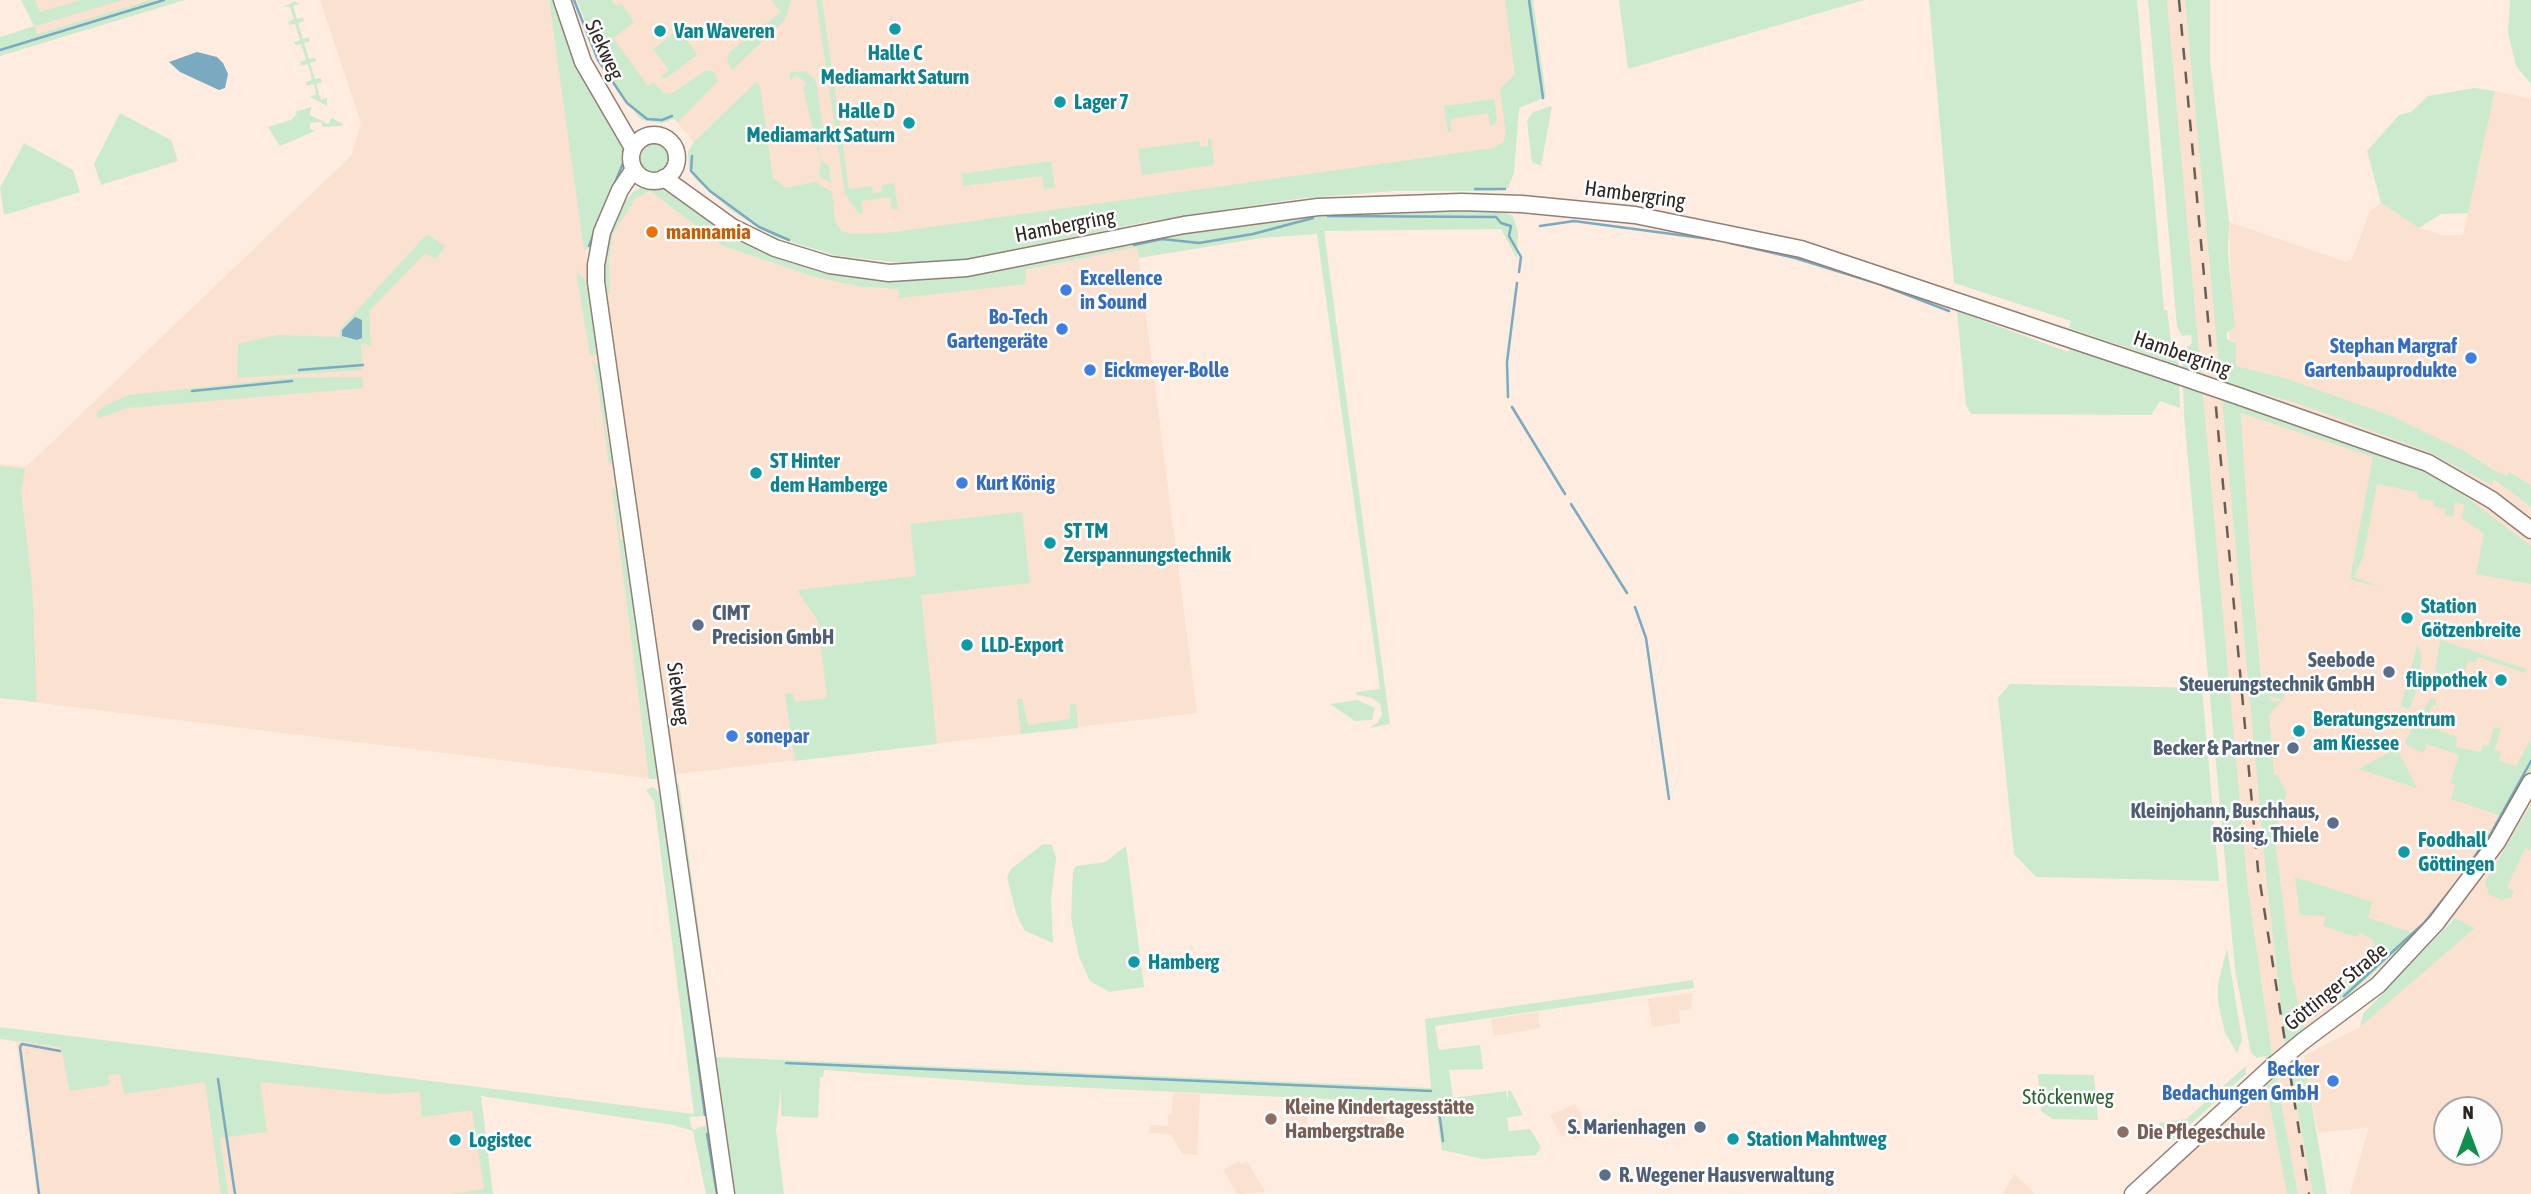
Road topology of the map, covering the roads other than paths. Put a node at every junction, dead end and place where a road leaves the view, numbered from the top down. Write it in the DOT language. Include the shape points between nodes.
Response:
graph roads {
  1 [pos="562,0"];
  2 [pos="639,143"];
  3 [pos="638,173"];
  4 [pos="669,173"];
  5 [pos="2531,530"];
  6 [pos="2531,782"];
  7 [pos="726,1194"];
  8 [pos="2133,1194"];
  1 -- 2 [label="main road, Siekweg" via="583,62 615,115"];
  2 -- 3 [label="main road"];
  2 -- 4 [label="main road, Siekweg" via="661,136 670,143 676,155"];
  3 -- 4 [label="main road" via="653,181"];
  3 -- 7 [label="main road, Siekweg" via="615,202 599,248 597,289"];
  4 -- 5 [label="main road, Hambergring, bridge" via="697,201 744,233 801,257 854,270 909,273 967,268 1184,225 1308,208 1461,202 1584,209 1697,225 1801,249 2428,463 2492,500"];
  6 -- 8 [label="main road, Göttinger Straße, bridge" via="2497,842 2436,923 2378,985 2260,1075"];
}
